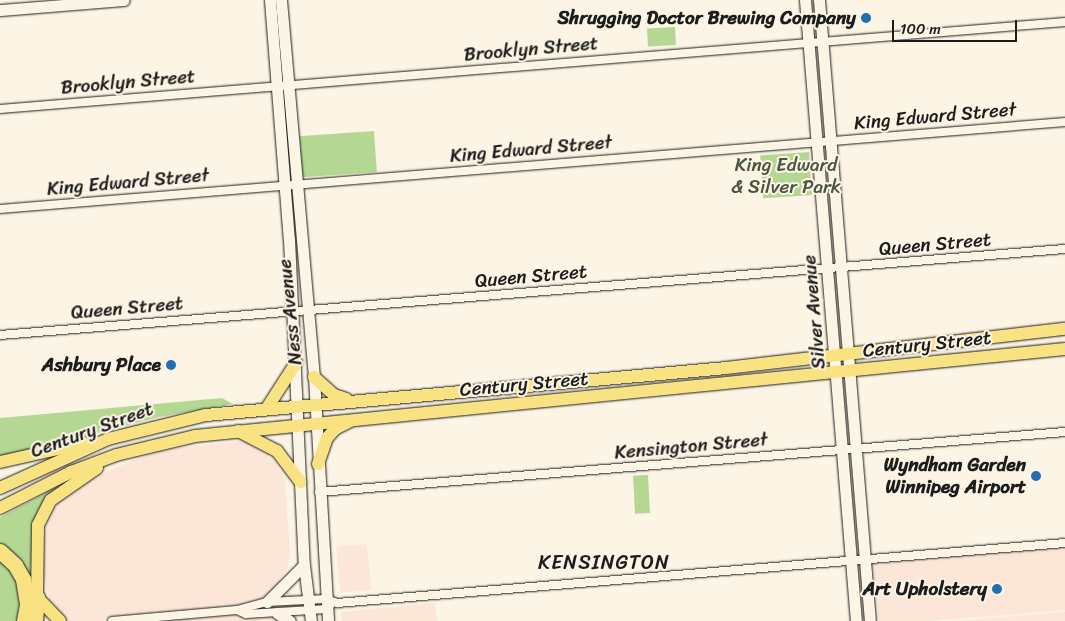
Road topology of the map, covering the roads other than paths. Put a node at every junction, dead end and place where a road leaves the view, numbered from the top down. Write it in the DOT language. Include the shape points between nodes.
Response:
graph roads {
  1 [pos="124,0"];
  2 [pos="270,0"];
  3 [pos="282,0"];
  4 [pos="805,0"];
  5 [pos="819,0"];
  6 [pos="0,10"];
  7 [pos="1065,22"];
  8 [pos="823,42"];
  9 [pos="809,43"];
  10 [pos="282,86"];
  11 [pos="0,109"];
  12 [pos="1065,122"];
  13 [pos="831,141"];
  14 [pos="817,142"];
  15 [pos="290,185"];
  16 [pos="0,210"];
  17 [pos="1065,249"];
  18 [pos="842,267"];
  19 [pos="828,268"];
  20 [pos="309,310"];
  21 [pos="292,311"];
  22 [pos="1065,329"];
  23 [pos="0,335"];
  24 [pos="1065,349"];
  25 [pos="849,352"];
  26 [pos="835,354"];
  27 [pos="296,363"];
  28 [pos="850,371"];
  29 [pos="836,372"];
  30 [pos="314,377"];
  31 [pos="351,401"];
  32 [pos="315,404"];
  33 [pos="298,406"];
  34 [pos="267,408"];
  35 [pos="357,418"];
  36 [pos="316,422"];
  37 [pos="299,424"];
  38 [pos="236,430"];
  39 [pos="1065,432"];
  40 [pos="108,439"];
  41 [pos="856,449"];
  42 [pos="842,450"];
  43 [pos="116,455"];
  44 [pos="0,462"];
  45 [pos="318,464"];
  46 [pos="300,482"];
  47 [pos="0,488"];
  48 [pos="319,492"];
  49 [pos="0,508"];
  50 [pos="1065,544"];
  51 [pos="0,551"];
  52 [pos="865,560"];
  53 [pos="852,561"];
  54 [pos="304,565"];
  55 [pos="37,597"];
  56 [pos="267,602"];
  57 [pos="328,604"];
  58 [pos="237,610"];
  59 [pos="310,611"];
  60 [pos="277,612"];
  61 [pos="24,621"];
  62 [pos="35,621"];
  63 [pos="60,621"];
  64 [pos="112,621"];
  65 [pos="290,621"];
  66 [pos="328,621"];
  67 [pos="856,621"];
  68 [pos="870,621"];
  1 -- 6 [label="street"];
  2 -- 10 [label="street, Ness Avenue"];
  3 -- 10 [label="street, Ness Avenue"];
  4 -- 9 [label="street, Silver Avenue"];
  5 -- 8 [label="street, Silver Avenue"];
  7 -- 8 [label="street, Brooklyn Street"];
  8 -- 9 [label="street, Brooklyn Street"];
  8 -- 13 [label="street, Silver Avenue"];
  9 -- 10 [label="street, Brooklyn Street"];
  9 -- 14 [label="street, Silver Avenue"];
  10 -- 11 [label="street, Brooklyn Street"];
  10 -- 15 [label="street, Ness Avenue"];
  12 -- 13 [label="street, King Edward Street"];
  13 -- 14 [label="street, King Edward Street"];
  13 -- 18 [label="street, Silver Avenue"];
  14 -- 15 [label="street, King Edward Street"];
  14 -- 19 [label="street, Silver Avenue"];
  15 -- 16 [label="street, King Edward Street"];
  15 -- 20 [label="street, Ness Avenue"];
  15 -- 21 [label="street, Ness Avenue"];
  17 -- 18 [label="street, Queen Street"];
  18 -- 19 [label="street, Queen Street"];
  18 -- 25 [label="street, Silver Avenue"];
  19 -- 20 [label="street, Queen Street"];
  19 -- 26 [label="street, Silver Avenue"];
  20 -- 21 [label="street, Queen Street"];
  20 -- 30 [label="street, Ness Avenue"];
  21 -- 23 [label="street, Queen Street"];
  21 -- 27 [label="street, Ness Avenue"];
  22 -- 25 [label="main road, Century Street"];
  24 -- 28 [label="main road, Century Street"];
  25 -- 26 [label="main road, Century Street"];
  25 -- 28 [label="street, Silver Avenue"];
  26 -- 29 [label="street, Silver Avenue"];
  26 -- 31 [label="main road, Century Street" via="626,378"];
  27 -- 33 [label="street, Ness Avenue"];
  27 -- 34 [label="main road"];
  28 -- 29 [label="main road, Century Street"];
  28 -- 41 [label="street, Silver Avenue"];
  29 -- 35 [label="main road, Century Street"];
  29 -- 42 [label="street, Silver Avenue"];
  30 -- 31 [label="main road" via="334,396"];
  30 -- 32 [label="street, Ness Avenue"];
  31 -- 32 [label="main road, Century Street"];
  32 -- 33 [label="main road, Century Street"];
  32 -- 36 [label="street, Ness Avenue"];
  33 -- 34 [label="main road, Century Street"];
  33 -- 37 [label="street, Ness Avenue"];
  34 -- 40 [label="main road, Century Street" via="182,419"];
  35 -- 36 [label="main road, Century Street"];
  35 -- 45 [label="main road" via="335,429 327,438"];
  36 -- 37 [label="main road, Century Street"];
  36 -- 45 [label="street, Ness Avenue"];
  37 -- 38 [label="main road, Century Street"];
  37 -- 46 [label="street, Ness Avenue"];
  38 -- 43 [label="main road, Century Street" via="156,444"];
  38 -- 46 [label="main road" via="277,451"];
  39 -- 41 [label="street, Kensington Street"];
  40 -- 44 [label="main road"];
  40 -- 47 [label="main road, Century Street"];
  41 -- 42 [label="street, Kensington Street"];
  41 -- 52 [label="street, Silver Avenue"];
  42 -- 48 [label="street, Kensington Street"];
  42 -- 53 [label="street, Silver Avenue"];
  43 -- 49 [label="main road, Century Street" via="63,476"];
  43 -- 55 [label="main road" via="60,492 43,510 36,540"];
  45 -- 48 [label="street, Ness Avenue"];
  46 -- 54 [label="street, Ness Avenue"];
  48 -- 57 [label="street, Ness Avenue"];
  50 -- 52 [label="street"];
  51 -- 61 [label="highway" via="15,565 23,579 27,605"];
  52 -- 53 [label="street"];
  52 -- 68 [label="street, Silver Avenue"];
  53 -- 57 [label="street"];
  53 -- 67 [label="street, Silver Avenue"];
  54 -- 56 [label="street"];
  54 -- 59 [label="street, Ness Avenue"];
  55 -- 62 [label="highway"];
  55 -- 63 [label="main road"];
  56 -- 58 [label="street"];
  56 -- 59 [label="street"];
  57 -- 59 [label="street"];
  57 -- 66 [label="street, Ness Avenue"];
  58 -- 60 [label="street" via="246,614"];
  58 -- 64 [label="street"];
  59 -- 60 [label="street"];
  60 -- 65 [label="street"];
}
